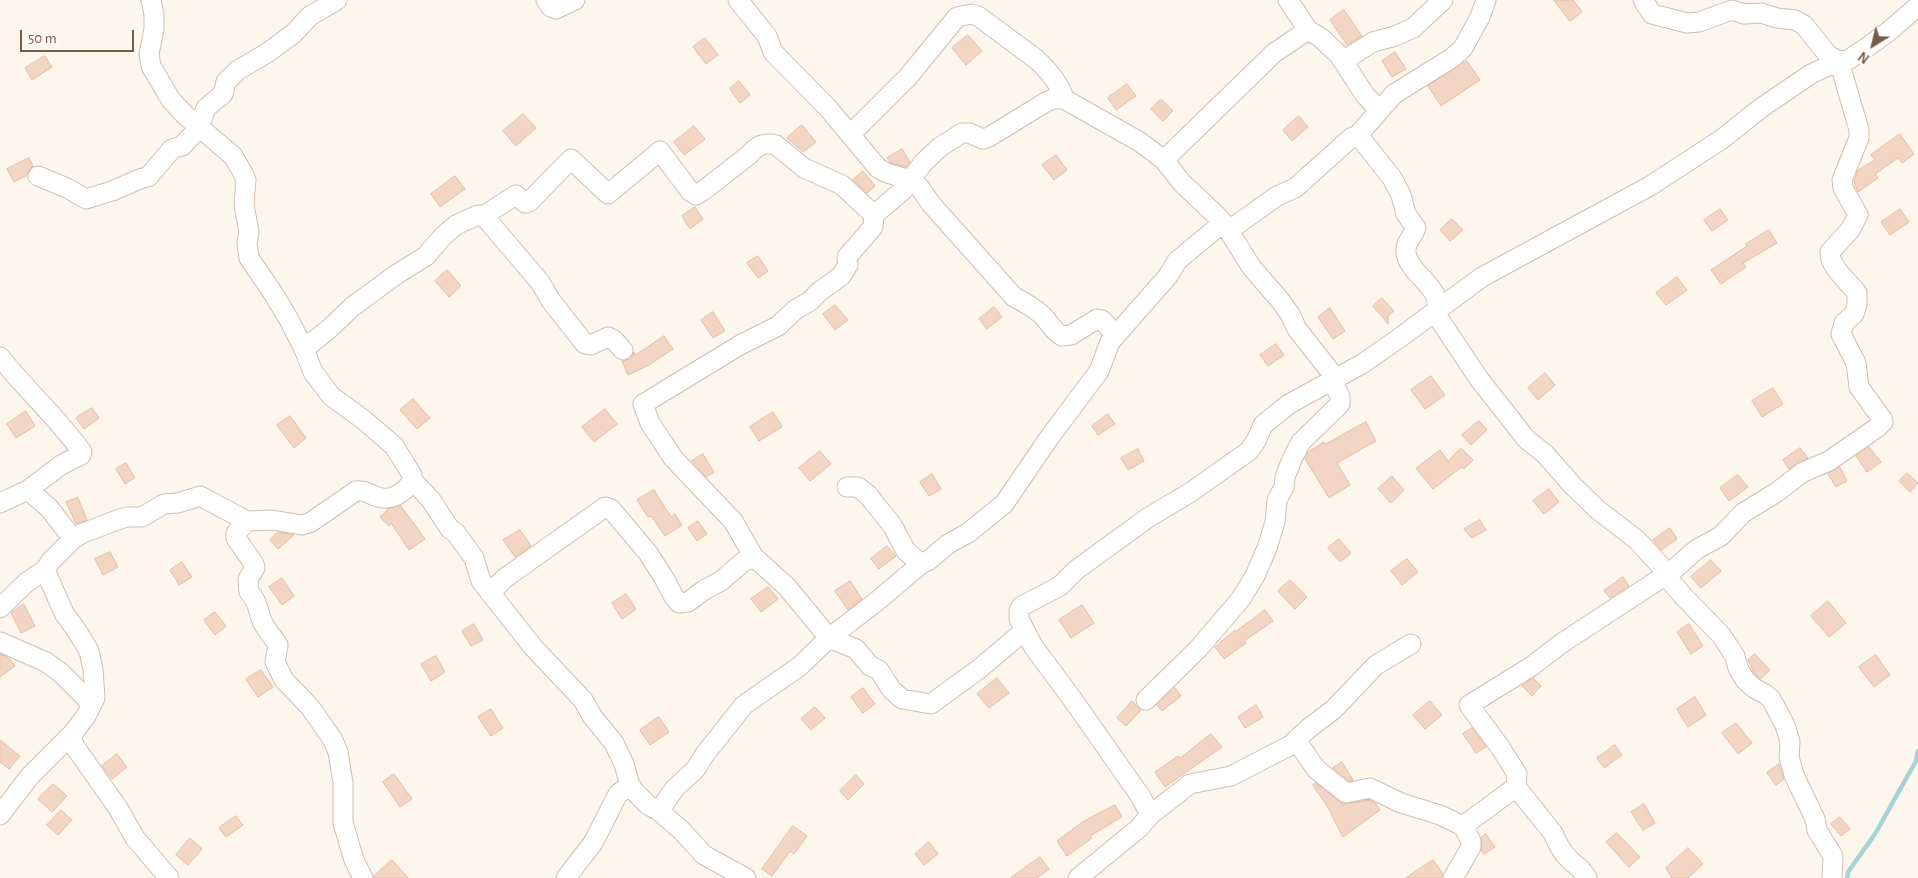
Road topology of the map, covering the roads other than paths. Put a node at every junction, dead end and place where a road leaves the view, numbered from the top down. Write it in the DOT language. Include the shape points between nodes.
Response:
graph roads {
  1 [pos="151,0"];
  2 [pos="337,0"];
  3 [pos="546,0"];
  4 [pos="575,0"];
  5 [pos="738,0"];
  6 [pos="1288,0"];
  7 [pos="1443,0"];
  8 [pos="1486,0"];
  9 [pos="1642,0"];
  10 [pos="1918,6"];
  11 [pos="1308,30"];
  12 [pos="1343,61"];
  13 [pos="1838,61"];
  14 [pos="1064,99"];
  15 [pos="1379,110"];
  16 [pos="199,128"];
  17 [pos="851,134"];
  18 [pos="1358,135"];
  19 [pos="1164,160"];
  20 [pos="38,176"];
  21 [pos="911,180"];
  22 [pos="874,215"];
  23 [pos="483,216"];
  24 [pos="1225,225"];
  25 [pos="1435,313"];
  26 [pos="1116,335"];
  27 [pos="304,349"];
  28 [pos="623,350"];
  29 [pos="0,357"];
  30 [pos="1332,380"];
  31 [pos="413,481"];
  32 [pos="847,487"];
  33 [pos="28,490"];
  34 [pos="0,503"];
  35 [pos="247,521"];
  36 [pos="73,539"];
  37 [pos="754,557"];
  38 [pos="921,564"];
  39 [pos="45,570"];
  40 [pos="1668,574"];
  41 [pos="491,592"];
  42 [pos="0,608"];
  43 [pos="1024,631"];
  44 [pos="829,638"];
  45 [pos="0,642"];
  46 [pos="1410,644"];
  47 [pos="1146,700"];
  48 [pos="92,704"];
  49 [pos="72,733"];
  50 [pos="1296,740"];
  51 [pos="630,785"];
  52 [pos="1516,787"];
  53 [pos="659,811"];
  54 [pos="0,815"];
  55 [pos="1150,815"];
  56 [pos="1463,826"];
  57 [pos="169,878"];
  58 [pos="363,878"];
  59 [pos="566,878"];
  60 [pos="746,878"];
  61 [pos="1078,878"];
  62 [pos="1453,878"];
  63 [pos="1587,878"];
  64 [pos="1832,878"];
  1 -- 16 [label="street" via="154,14 149,54 151,66 171,100"];
  2 -- 16 [label="street" via="310,16 301,28 267,54 238,70 226,82 223,94 206,108"];
  3 -- 4 [label="street" via="556,9"];
  5 -- 17 [label="street" via="767,36 772,52"];
  6 -- 11 [label="street"];
  7 -- 12 [label="street" via="1417,25 1373,42"];
  8 -- 15 [label="street" via="1463,48 1394,94"];
  9 -- 13 [label="street" via="1652,14 1687,22 1698,22 1732,10 1795,20 1804,25 1828,56"];
  10 -- 13 [label="street" via="1866,48 1848,60"];
  11 -- 12 [label="street" via="1326,42"];
  11 -- 19 [label="street" via="1274,53"];
  12 -- 15 [label="street"];
  13 -- 25 [label="street" via="1811,74 1722,139 1650,186 1482,277"];
  13 -- 40 [label="street" via="1859,130 1842,180 1858,215 1850,230 1830,252 1830,257 1857,293 1855,310 1844,323 1841,334 1856,363 1859,387 1882,422 1837,456 1804,472 1743,513 1721,536 1697,549"];
  14 -- 17 [label="street" via="1062,90 1036,59 978,16 962,15 908,77"];
  14 -- 19 [label="street" via="1140,142"];
  14 -- 21 [label="street" via="1046,102 989,138 962,134 932,153"];
  15 -- 18 [label="street"];
  16 -- 20 [label="street" via="182,146 172,149 148,177 89,199"];
  16 -- 27 [label="street" via="232,156 244,173 249,258"];
  17 -- 21 [label="street" via="878,168"];
  18 -- 24 [label="street" via="1295,188 1277,196 1235,226"];
  18 -- 25 [label="street" via="1392,178 1406,214 1416,228 1406,244 1406,256 1436,296"];
  19 -- 24 [label="street" via="1182,183"];
  21 -- 22 [label="street"];
  21 -- 26 [label="street" via="996,279 1014,297 1041,314 1059,334 1068,336 1100,318"];
  22 -- 23 [label="street" via="842,185 804,168 773,144 754,148 696,194 690,191 660,152 608,194 571,159 529,202 525,203 516,194"];
  22 -- 37 [label="street" via="873,227 847,256 848,264 841,276 778,326 740,345 643,404 650,424 674,458 733,521"];
  23 -- 27 [label="street" via="478,215 456,225 426,256 352,307"];
  23 -- 28 [label="street" via="540,282 585,344 591,345 608,337"];
  24 -- 26 [label="street" via="1219,226 1177,261 1168,276"];
  24 -- 30 [label="street" via="1252,268 1279,299 1301,335 1330,371"];
  25 -- 30 [label="street" via="1369,359"];
  25 -- 40 [label="street" via="1479,379 1527,440 1545,454 1598,510 1637,540"];
  26 -- 38 [label="street" via="1099,371 1004,504"];
  27 -- 31 [label="street" via="313,372 331,396 394,446"];
  29 -- 33 [label="street" via="82,452"];
  30 -- 43 [label="street" via="1277,412 1263,425 1249,451 1191,492 1149,516 1076,570 1060,586 1022,606 1018,619"];
  30 -- 47 [label="street" via="1340,396 1340,404 1301,442 1293,457 1277,500 1275,522 1267,548 1250,584 1198,648"];
  31 -- 35 [label="street" via="393,498 356,491 302,525 272,520"];
  31 -- 41 [label="street" via="474,558 481,581"];
  32 -- 38 [label="street" via="858,487 868,495 892,525 906,551"];
  33 -- 34 [label="street"];
  33 -- 36 [label="street" via="49,508"];
  35 -- 36 [label="street" via="200,496 178,504 164,504 142,517 120,519"];
  35 -- 58 [label="street" via="236,533 236,538 255,568 248,579 249,592 278,645 276,662 284,680 310,707 338,752 343,782 343,823"];
  36 -- 39 [label="street"];
  37 -- 41 [label="street" via="688,602 679,603 648,554 611,509 604,507 505,578"];
  37 -- 44 [label="street" via="787,587"];
  38 -- 44 [label="street"];
  39 -- 42 [label="street"];
  39 -- 48 [label="street" via="64,613 89,651 95,698"];
  40 -- 52 [label="street" via="1469,706 1517,774"];
  40 -- 64 [label="street" via="1672,583 1721,635 1736,656 1740,673 1771,699 1782,718 1790,742 1789,757 1794,774 1817,830 1833,856"];
  41 -- 51 [label="street" via="533,647 583,700 614,743"];
  43 -- 44 [label="street" via="979,669 928,704 898,696 856,649"];
  43 -- 55 [label="street" via="1141,797"];
  44 -- 53 [label="street" via="800,666 744,705"];
  45 -- 48 [label="street" via="46,662"];
  46 -- 50 [label="street" via="1376,665 1333,710"];
  48 -- 49 [label="street"];
  49 -- 54 [label="street" via="30,776"];
  49 -- 57 [label="street" via="75,747 135,838"];
  50 -- 55 [label="street" via="1231,776 1190,784"];
  50 -- 56 [label="street" via="1316,769 1346,792 1370,788"];
  51 -- 53 [label="street" via="648,805"];
  51 -- 59 [label="street" via="618,794 593,843"];
  52 -- 56 [label="street"];
  52 -- 63 [label="street" via="1553,833 1568,858 1583,870"];
  53 -- 60 [label="street" via="704,855"];
  55 -- 61 [label="street" via="1139,828"];
  56 -- 62 [label="street" via="1471,847"];
}
